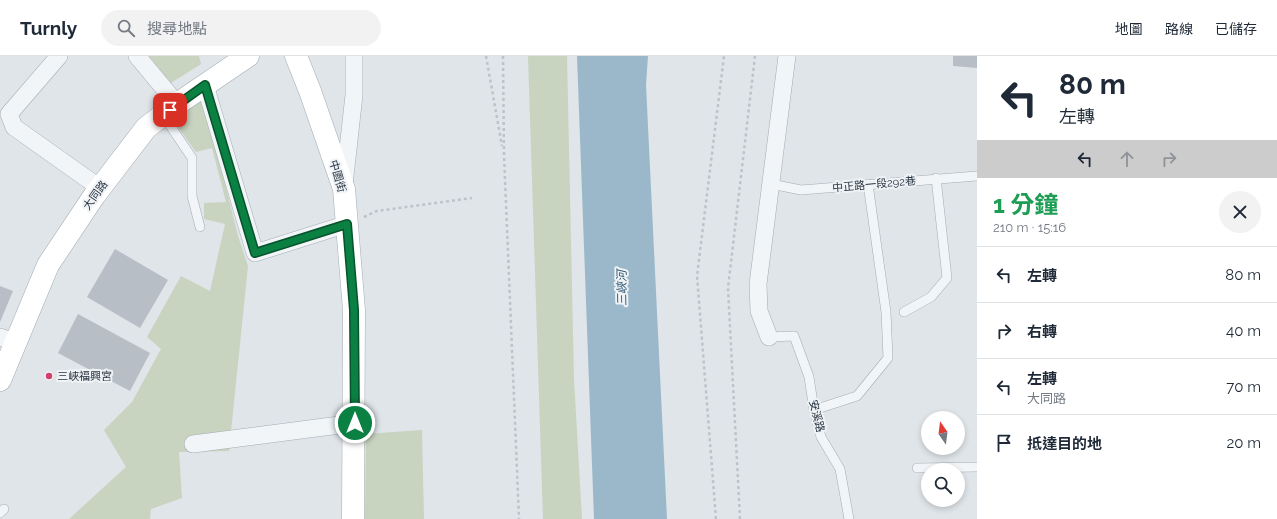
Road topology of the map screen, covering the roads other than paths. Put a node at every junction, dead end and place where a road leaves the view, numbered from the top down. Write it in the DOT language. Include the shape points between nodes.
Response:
graph roads {
  1 [pos="59,56"];
  2 [pos="137,56"];
  3 [pos="248,56"];
  4 [pos="296,56"];
  5 [pos="354,56"];
  6 [pos="788,56"];
  7 [pos="205,85"];
  8 [pos="170,110"];
  9 [pos="977,176"];
  10 [pos="936,178"];
  11 [pos="771,184"];
  12 [pos="868,184"];
  13 [pos="100,188"];
  14 [pos="344,189"];
  15 [pos="347,224"];
  16 [pos="200,227"];
  17 [pos="904,312"];
  18 [pos="769,337"];
  19 [pos="8,339"];
  20 [pos="0,380"];
  21 [pos="814,410"];
  22 [pos="355,423"];
  23 [pos="193,444"];
  24 [pos="977,467"];
  25 [pos="917,468"];
  26 [pos="353,519"];
  27 [pos="849,519"];
  1 -- 13 [label="street" via="9,114 14,126"];
  2 -- 8 [label="street"];
  3 -- 7 [label="street, 大同路"];
  4 -- 14 [label="street, 中園街"];
  5 -- 14 [label="street" via="354,96"];
  6 -- 11 [label="street"];
  7 -- 8 [label="street, 大同路"];
  7 -- 15 [label="street" via="255,253"];
  8 -- 13 [label="street, 大同路" via="146,128"];
  8 -- 16 [label="lane" via="192,158 192,196"];
  9 -- 10 [label="lane, 中正路一段292巷"];
  10 -- 12 [label="lane, 中正路一段292巷"];
  10 -- 17 [label="lane" via="947,278 931,297"];
  11 -- 12 [label="lane, 中正路一段292巷" via="800,190"];
  11 -- 18 [label="street" via="758,284 759,311"];
  12 -- 21 [label="lane" via="886,312 888,358 857,396"];
  13 -- 19 [label="street, 大同路" via="48,265"];
  14 -- 15 [label="street, 中園街"];
  15 -- 22 [label="street, 中園街" via="354,310"];
  18 -- 21 [label="lane, 安溪路" via="794,336 809,377"];
  19 -- 20 [label="street, 大同路"];
  21 -- 27 [label="lane, 安溪路" via="822,437 840,469"];
  22 -- 23 [label="street"];
  22 -- 26 [label="street, 中園街"];
  24 -- 25 [label="lane"];
}
